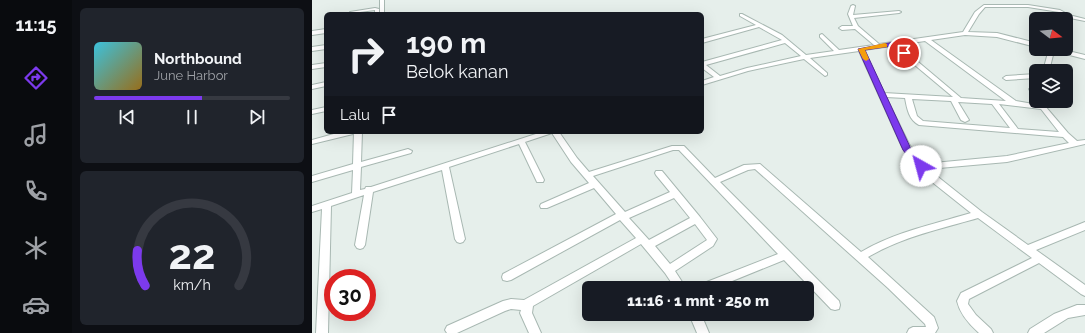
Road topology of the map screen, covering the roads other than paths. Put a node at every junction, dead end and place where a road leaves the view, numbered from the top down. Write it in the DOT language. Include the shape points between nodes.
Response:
graph roads {
  1 [pos="382,0"];
  2 [pos="1041,4"];
  3 [pos="1053,5"];
  4 [pos="853,6"];
  5 [pos="1028,6"];
  6 [pos="1059,11"];
  7 [pos="352,12"];
  8 [pos="378,12"];
  9 [pos="382,12"];
  10 [pos="899,12"];
  11 [pos="742,15"];
  12 [pos="851,17"];
  13 [pos="1085,20"];
  14 [pos="760,25"];
  15 [pos="856,27"];
  16 [pos="842,28"];
  17 [pos="324,31"];
  18 [pos="312,33"];
  19 [pos="965,33"];
  20 [pos="822,36"];
  21 [pos="926,39"];
  22 [pos="704,40"];
  23 [pos="785,41"];
  24 [pos="1029,43"];
  25 [pos="894,44"];
  26 [pos="878,46"];
  27 [pos="324,47"];
  28 [pos="312,49"];
  29 [pos="861,49"];
  30 [pos="838,52"];
  31 [pos="1073,54"];
  32 [pos="805,57"];
  33 [pos="1085,57"];
  34 [pos="704,63"];
  35 [pos="324,65"];
  36 [pos="704,66"];
  37 [pos="312,68"];
  38 [pos="825,74"];
  39 [pos="1029,76"];
  40 [pos="719,78"];
  41 [pos="1006,78"];
  42 [pos="704,82"];
  43 [pos="324,84"];
  44 [pos="312,87"];
  45 [pos="882,95"];
  46 [pos="908,97"];
  47 [pos="957,100"];
  48 [pos="994,102"];
  49 [pos="1014,103"];
  50 [pos="1029,104"];
  51 [pos="1044,108"];
  52 [pos="324,109"];
  53 [pos="312,112"];
  54 [pos="965,120"];
  55 [pos="1015,130"];
  56 [pos="342,134"];
  57 [pos="358,134"];
  58 [pos="540,134"];
  59 [pos="556,134"];
  60 [pos="1065,135"];
  61 [pos="522,138"];
  62 [pos="312,142"];
  63 [pos="1085,142"];
  64 [pos="1074,143"];
  65 [pos="408,151"];
  66 [pos="445,165"];
  67 [pos="356,166"];
  68 [pos="921,166"];
  69 [pos="659,173"];
  70 [pos="588,175"];
  71 [pos="312,179"];
  72 [pos="540,180"];
  73 [pos="715,181"];
  74 [pos="596,184"];
  75 [pos="369,189"];
  76 [pos="356,193"];
  77 [pos="676,193"];
  78 [pos="327,204"];
  79 [pos="544,206"];
  80 [pos="312,209"];
  81 [pos="979,214"];
  82 [pos="622,216"];
  83 [pos="697,219"];
  84 [pos="1085,226"];
  85 [pos="460,239"];
  86 [pos="645,242"];
  87 [pos="360,245"];
  88 [pos="1028,249"];
  89 [pos="786,255"];
  90 [pos="860,256"];
  91 [pos="1040,258"];
  92 [pos="669,270"];
  93 [pos="507,277"];
  94 [pos="676,281"];
  95 [pos="721,281"];
  96 [pos="1085,291"];
  97 [pos="835,305"];
  98 [pos="526,306"];
  99 [pos="1084,310"];
  100 [pos="698,321"];
  101 [pos="451,330"];
  102 [pos="322,333"];
  103 [pos="535,333"];
  104 [pos="703,333"];
  105 [pos="913,333"];
  106 [pos="987,333"];
  107 [pos="1034,333"];
  1 -- 9 [label="street"];
  2 -- 5 [label="street"];
  3 -- 6 [label="street"];
  4 -- 12 [label="street"];
  5 -- 6 [label="street"];
  5 -- 19 [label="street" via="983,6"];
  6 -- 13 [label="street" via="1067,16"];
  7 -- 8 [label="street" via="375,9"];
  10 -- 12 [label="street"];
  11 -- 14 [label="street"];
  12 -- 15 [label="street"];
  14 -- 22 [label="street"];
  14 -- 23 [label="street"];
  15 -- 16 [label="street"];
  15 -- 26 [label="street"];
  17 -- 18 [label="street"];
  19 -- 21 [label="street"];
  19 -- 24 [label="street" via="997,35"];
  20 -- 30 [label="street"];
  21 -- 25 [label="street"];
  21 -- 49 [label="street"];
  23 -- 32 [label="street"];
  23 -- 34 [label="street"];
  25 -- 26 [label="street"];
  25 -- 47 [label="street"];
  26 -- 29 [label="street"];
  27 -- 28 [label="street"];
  29 -- 30 [label="street"];
  29 -- 45 [label="street"];
  30 -- 32 [label="street"];
  31 -- 33 [label="street"];
  32 -- 38 [label="street"];
  32 -- 40 [label="street"];
  35 -- 37 [label="street"];
  36 -- 40 [label="street"];
  39 -- 41 [label="street"];
  40 -- 42 [label="street"];
  43 -- 44 [label="street"];
  45 -- 46 [label="street"];
  45 -- 68 [label="street" via="907,150"];
  46 -- 47 [label="street"];
  46 -- 55 [label="street" via="912,112 920,123"];
  47 -- 48 [label="street"];
  47 -- 54 [label="street"];
  48 -- 49 [label="street"];
  48 -- 55 [label="street"];
  49 -- 50 [label="street"];
  51 -- 60 [label="street"];
  52 -- 53 [label="street"];
  55 -- 60 [label="street"];
  56 -- 62 [label="street"];
  57 -- 67 [label="street"];
  58 -- 61 [label="street"];
  59 -- 70 [label="street"];
  60 -- 64 [label="street"];
  61 -- 66 [label="street"];
  61 -- 72 [label="street"];
  63 -- 64 [label="street"];
  64 -- 68 [label="street" via="1001,160"];
  65 -- 67 [label="street"];
  66 -- 75 [label="street"];
  66 -- 85 [label="street"];
  67 -- 71 [label="street"];
  67 -- 76 [label="street"];
  68 -- 81 [label="street"];
  69 -- 77 [label="street"];
  70 -- 73 [label="street" via="677,147 686,151"];
  70 -- 74 [label="street"];
  73 -- 89 [label="street"];
  73 -- 90 [label="street" via="747,167 757,166"];
  74 -- 79 [label="street"];
  74 -- 82 [label="street"];
  75 -- 76 [label="street"];
  75 -- 87 [label="street"];
  76 -- 78 [label="street"];
  77 -- 82 [label="street"];
  77 -- 83 [label="street"];
  78 -- 80 [label="street"];
  78 -- 102 [label="street"];
  81 -- 88 [label="street"];
  81 -- 90 [label="street" via="886,242"];
  82 -- 86 [label="street"];
  82 -- 93 [label="street"];
  83 -- 86 [label="street"];
  83 -- 92 [label="street" via="710,234 711,242"];
  84 -- 88 [label="street"];
  86 -- 92 [label="street"];
  86 -- 98 [label="street" via="549,290"];
  88 -- 91 [label="street"];
  89 -- 95 [label="street"];
  89 -- 97 [label="street"];
  90 -- 105 [label="street" via="930,322 930,332"];
  91 -- 96 [label="street"];
  91 -- 106 [label="street" via="966,296 962,301 962,305 975,322"];
  92 -- 94 [label="street"];
  98 -- 101 [label="street" via="503,306"];
  98 -- 103 [label="street" via="526,313"];
  99 -- 107 [label="street" via="1063,315"];
  100 -- 104 [label="street"];
}
